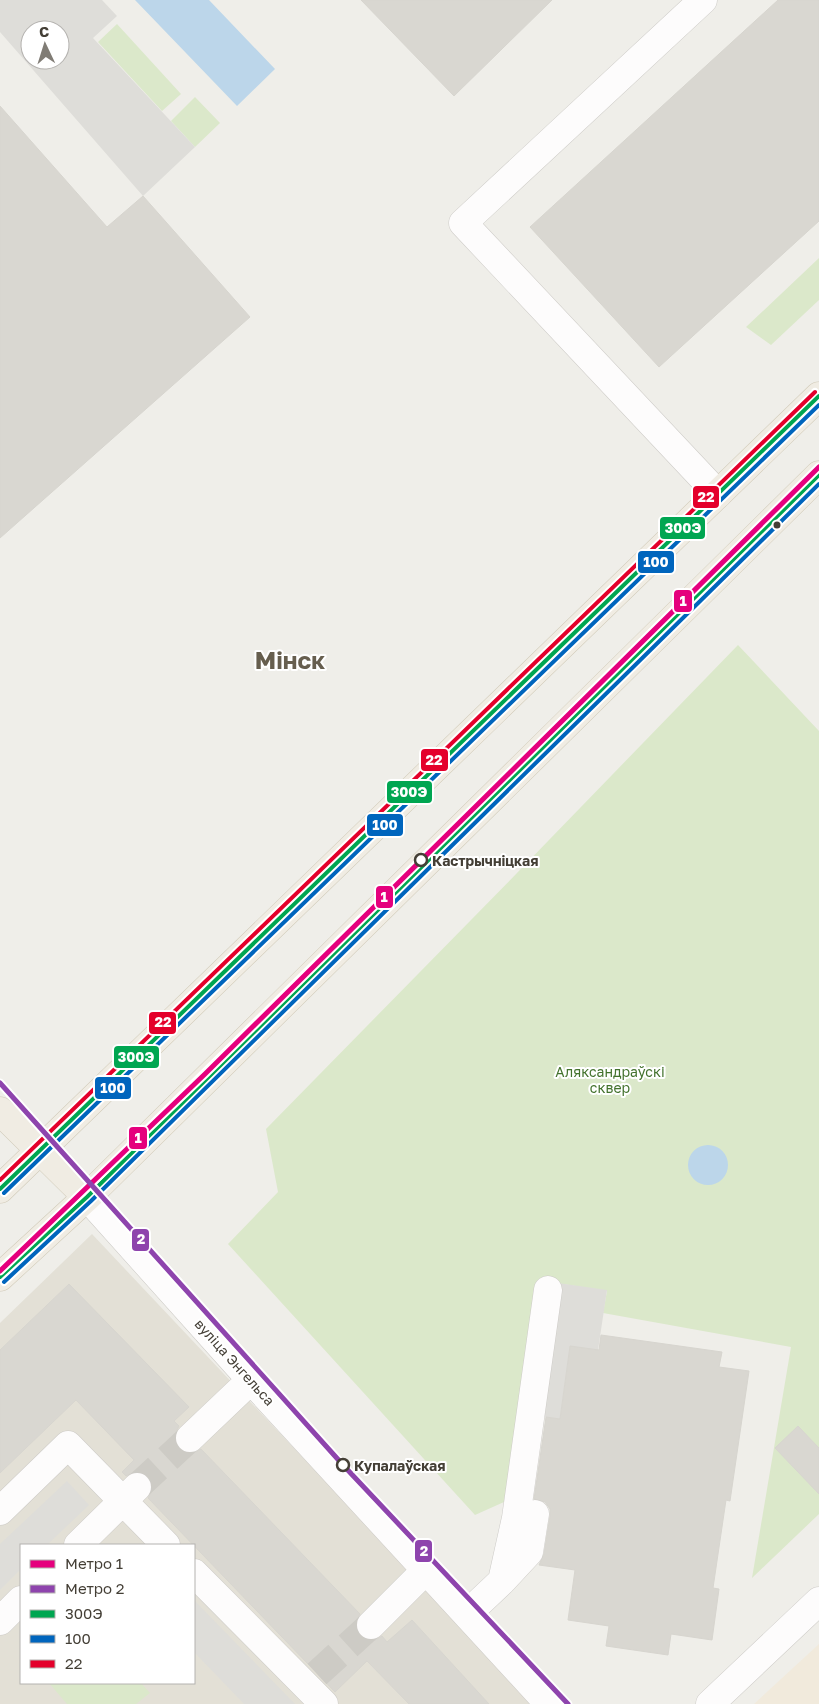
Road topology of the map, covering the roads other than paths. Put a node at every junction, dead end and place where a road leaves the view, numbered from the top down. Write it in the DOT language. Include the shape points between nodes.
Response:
graph roads {
  1 [pos="703,0"];
  2 [pos="819,396"];
  3 [pos="819,475"];
  4 [pos="718,494"];
  5 [pos="0,1111"];
  6 [pos="40,1150"];
  7 [pos="0,1189"];
  8 [pos="87,1197"];
  9 [pos="0,1277"];
  10 [pos="548,1290"];
  11 [pos="250,1380"];
  12 [pos="190,1438"];
  13 [pos="130,1494"];
  14 [pos="0,1511"];
  15 [pos="535,1514"];
  16 [pos="79,1544"];
  17 [pos="165,1544"];
  18 [pos="426,1570"];
  19 [pos="195,1574"];
  20 [pos="502,1581"];
  21 [pos="20,1601"];
  22 [pos="819,1601"];
  23 [pos="467,1614"];
  24 [pos="0,1621"];
  25 [pos="370,1625"];
  26 [pos="324,1704"];
  27 [pos="549,1704"];
  28 [pos="710,1704"];
  1 -- 4 [label="street" via="463,223"];
  2 -- 4 [label="main road"];
  3 -- 8 [label="main road"];
  4 -- 6 [label="main road"];
  5 -- 6 [label="main road, вуліца Энгельса"];
  6 -- 7 [label="main road"];
  6 -- 8 [label="main road, вуліца Энгельса"];
  8 -- 9 [label="main road"];
  8 -- 11 [label="street, вуліца Энгельса"];
  10 -- 20 [label="street" via="516,1518"];
  11 -- 12 [label="street"];
  11 -- 18 [label="street, вуліца Энгельса"];
  13 -- 14 [label="street" via="68,1445"];
  13 -- 16 [label="street"];
  13 -- 17 [label="street"];
  15 -- 20 [label="street" via="529,1552"];
  18 -- 23 [label="street, вуліца Энгельса"];
  18 -- 25 [label="street"];
  19 -- 26 [label="street" via="312,1679"];
  20 -- 23 [label="street"];
  21 -- 24 [label="street"];
  22 -- 28 [label="street"];
  23 -- 27 [label="street, вуліца Энгельса"];
}
